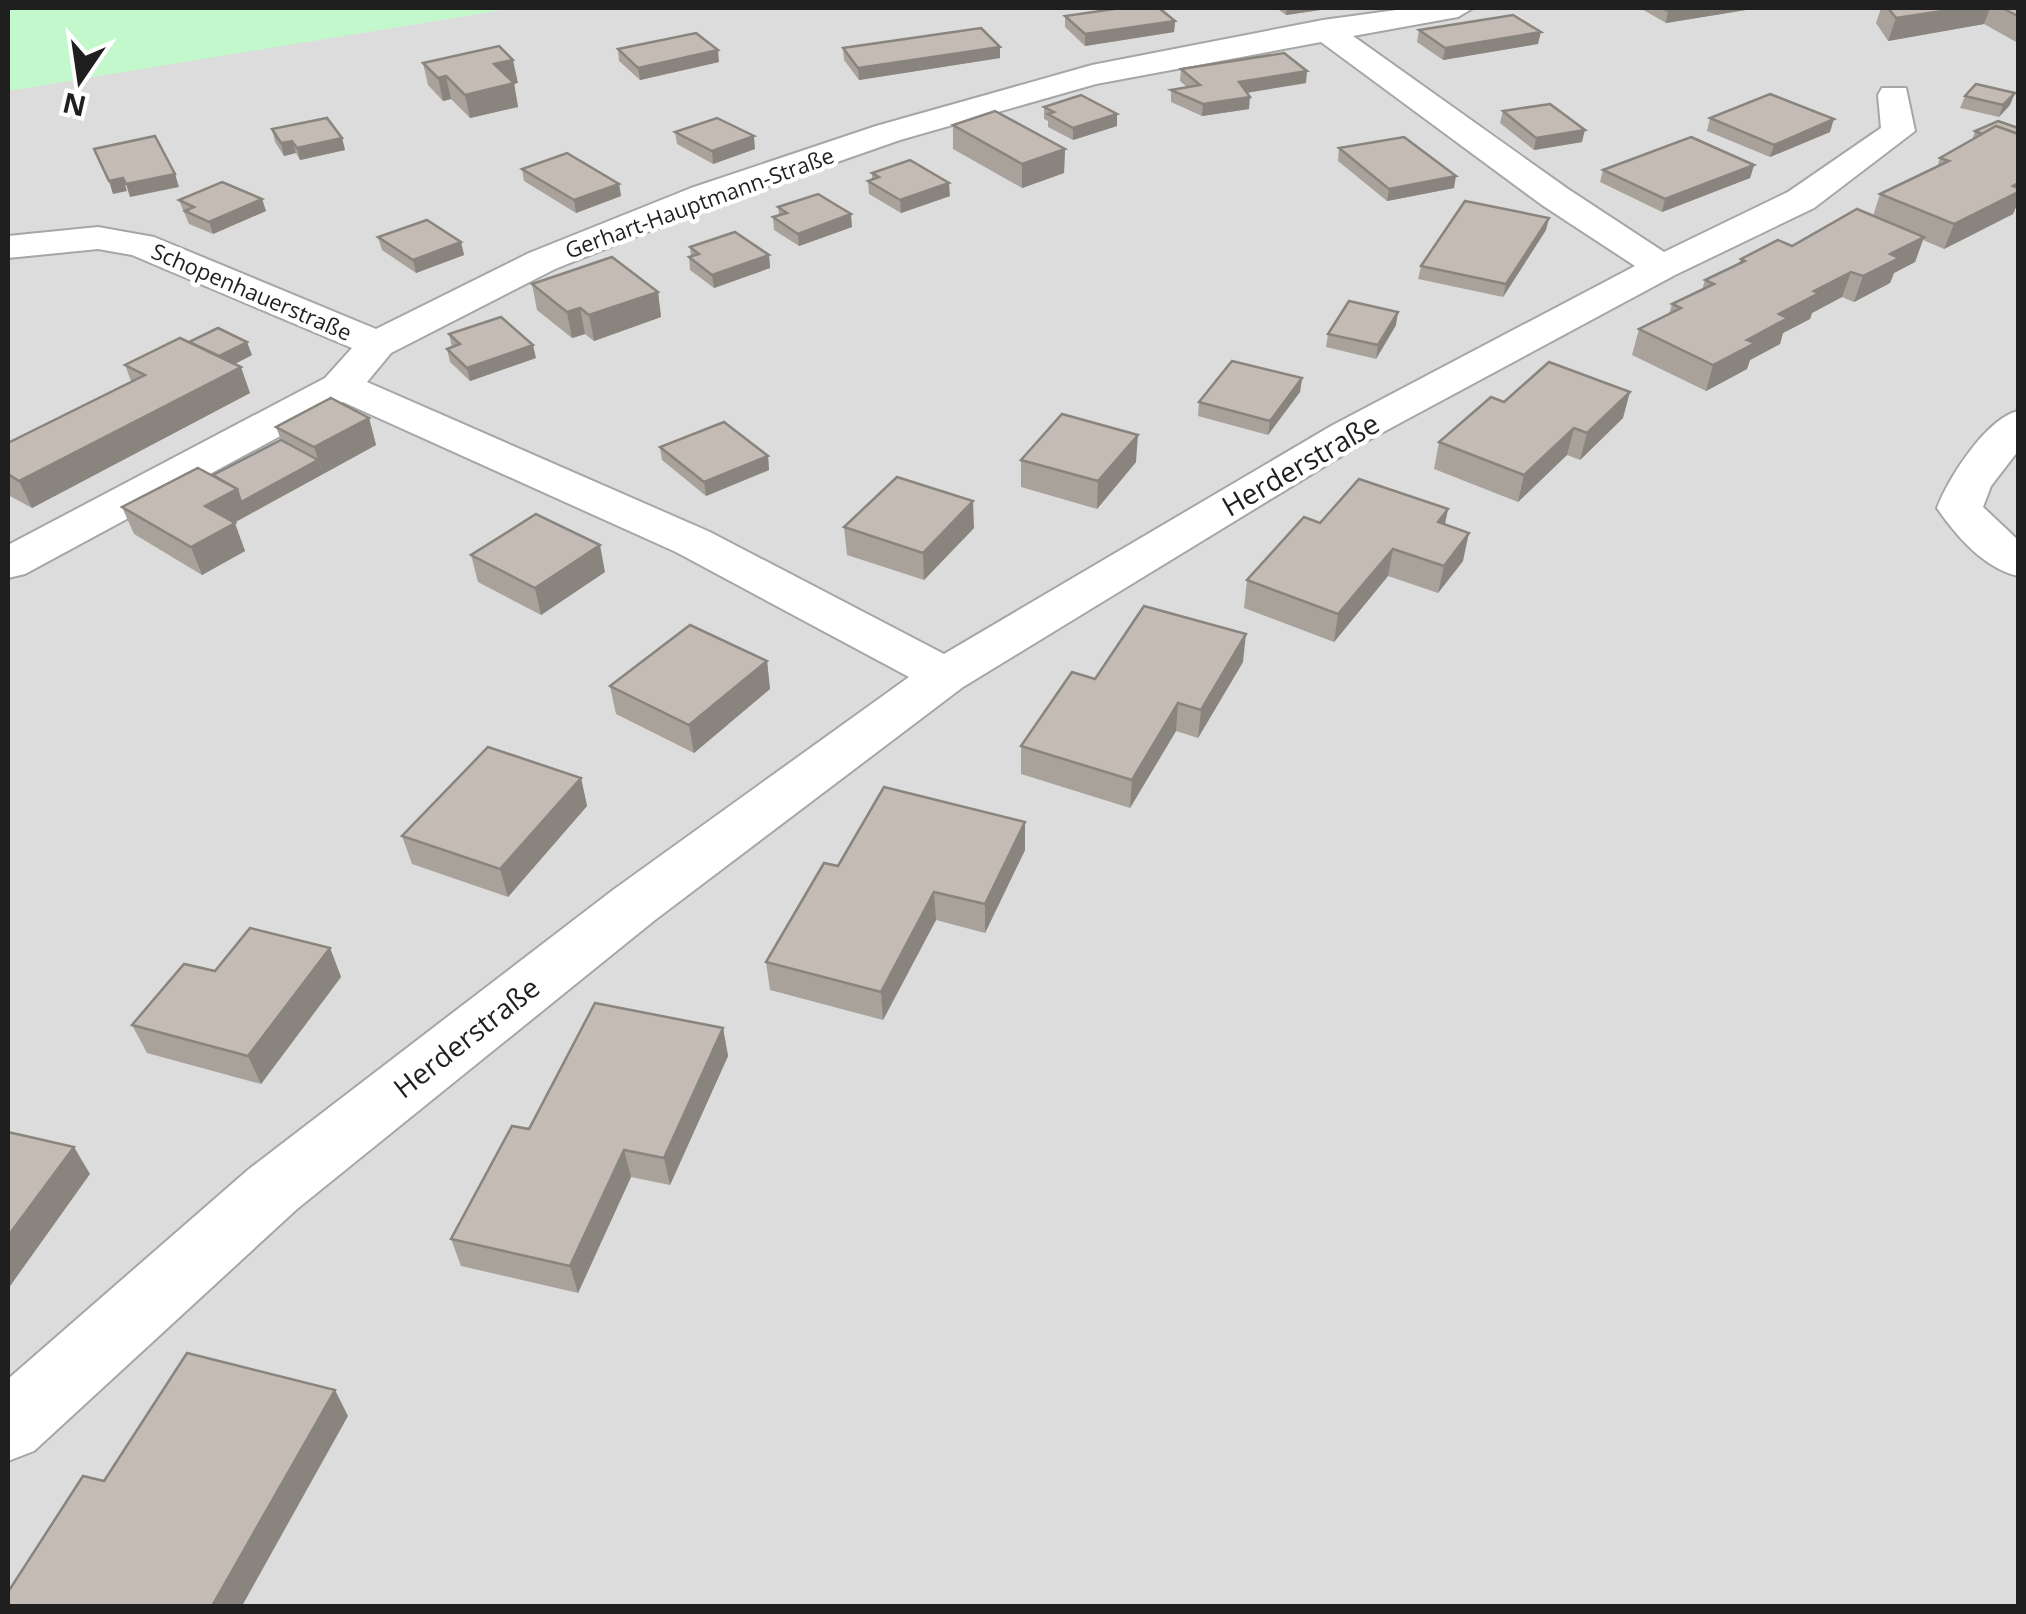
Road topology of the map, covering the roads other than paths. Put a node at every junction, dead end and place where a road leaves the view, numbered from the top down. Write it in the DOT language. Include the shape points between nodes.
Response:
graph roads {
  1 [pos="1458,8"];
  2 [pos="1323,29"];
  3 [pos="1894,95"];
  4 [pos="8,248"];
  5 [pos="1662,267"];
  6 [pos="377,344"];
  7 [pos="340,387"];
  8 [pos="2018,424"];
  9 [pos="2018,562"];
  10 [pos="8,564"];
  11 [pos="945,675"];
  12 [pos="8,1426"];
  1 -- 2 [label="street, Gerhart-Hauptmann-Straße"];
  2 -- 5 [label="street"];
  2 -- 6 [label="street, Gerhart-Hauptmann-Straße" via="1092,75 888,133 542,261"];
  3 -- 5 [label="street, Herderstraße" via="1898,131 1855,165 1802,200"];
  4 -- 6 [label="street, Schopenhauerstraße" via="98,238 141,245"];
  5 -- 11 [label="street, Herderstraße" via="1346,435"];
  6 -- 7 [label="street, Gerhart-Hauptmann-Straße"];
  7 -- 10 [label="street, Gerhart-Hauptmann-Straße"];
  7 -- 11 [label="street" via="693,542"];
  8 -- 9 [label="street" via="1969,482 1960,508"];
  11 -- 12 [label="street, Herderstraße" via="634,905 273,1189"];
}
